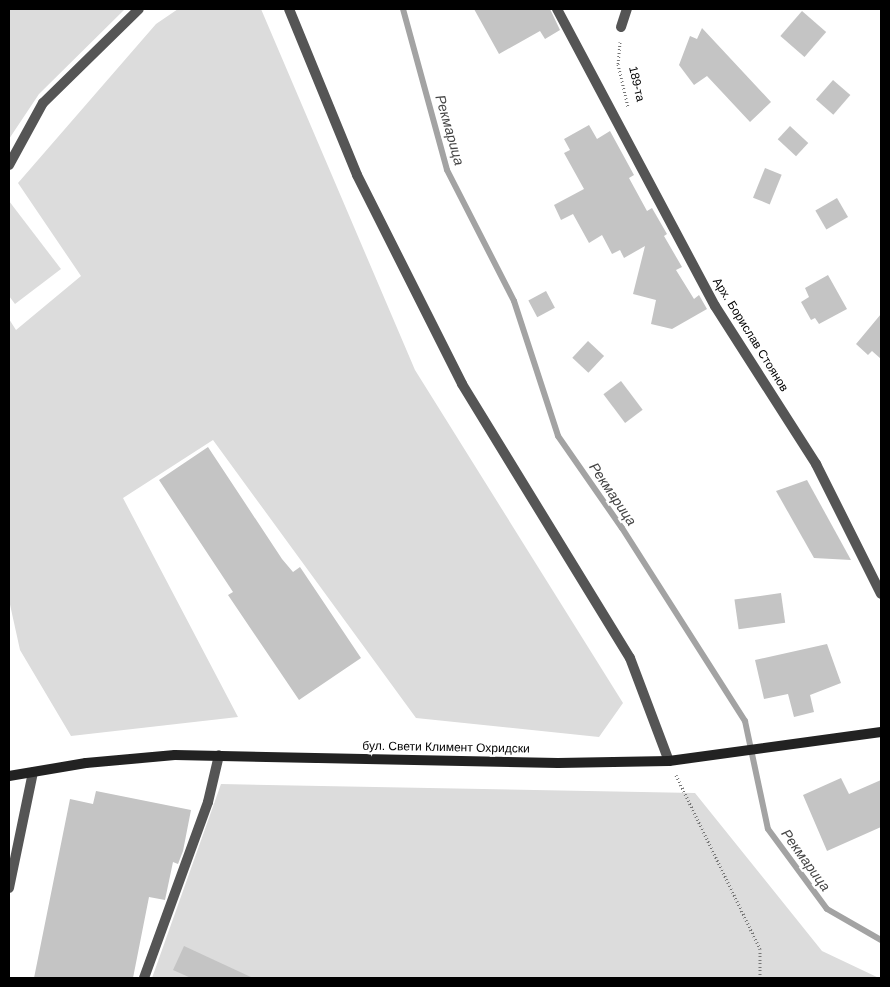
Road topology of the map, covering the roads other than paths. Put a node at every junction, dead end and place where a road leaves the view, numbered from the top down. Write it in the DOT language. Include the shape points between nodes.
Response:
graph roads {
  1 [pos="139,9"];
  2 [pos="289,9"];
  3 [pos="557,9"];
  4 [pos="627,9"];
  5 [pos="621,27"];
  6 [pos="9,165"];
  7 [pos="881,594"];
  8 [pos="881,732"];
  9 [pos="219,755"];
  10 [pos="669,761"];
  11 [pos="33,772"];
  12 [pos="9,776"];
  13 [pos="9,888"];
  14 [pos="144,978"];
  1 -- 6 [label="street" via="44,103"];
  2 -- 10 [label="street" via="357,175 462,384 630,658"];
  3 -- 7 [label="street, Арх. Борислав Стоянов" via="714,306 816,464"];
  4 -- 5 [label="street"];
  8 -- 10 [label="main road, бул. Свети Климент Охридски"];
  9 -- 10 [label="main road, бул. Свети Климент Охридски" via="558,763"];
  9 -- 11 [label="main road, бул. Свети Климент Охридски" via="131,758"];
  9 -- 14 [label="street" via="208,802"];
  11 -- 12 [label="main road, бул. Свети Климент Охридски"];
  11 -- 13 [label="street"];
}
